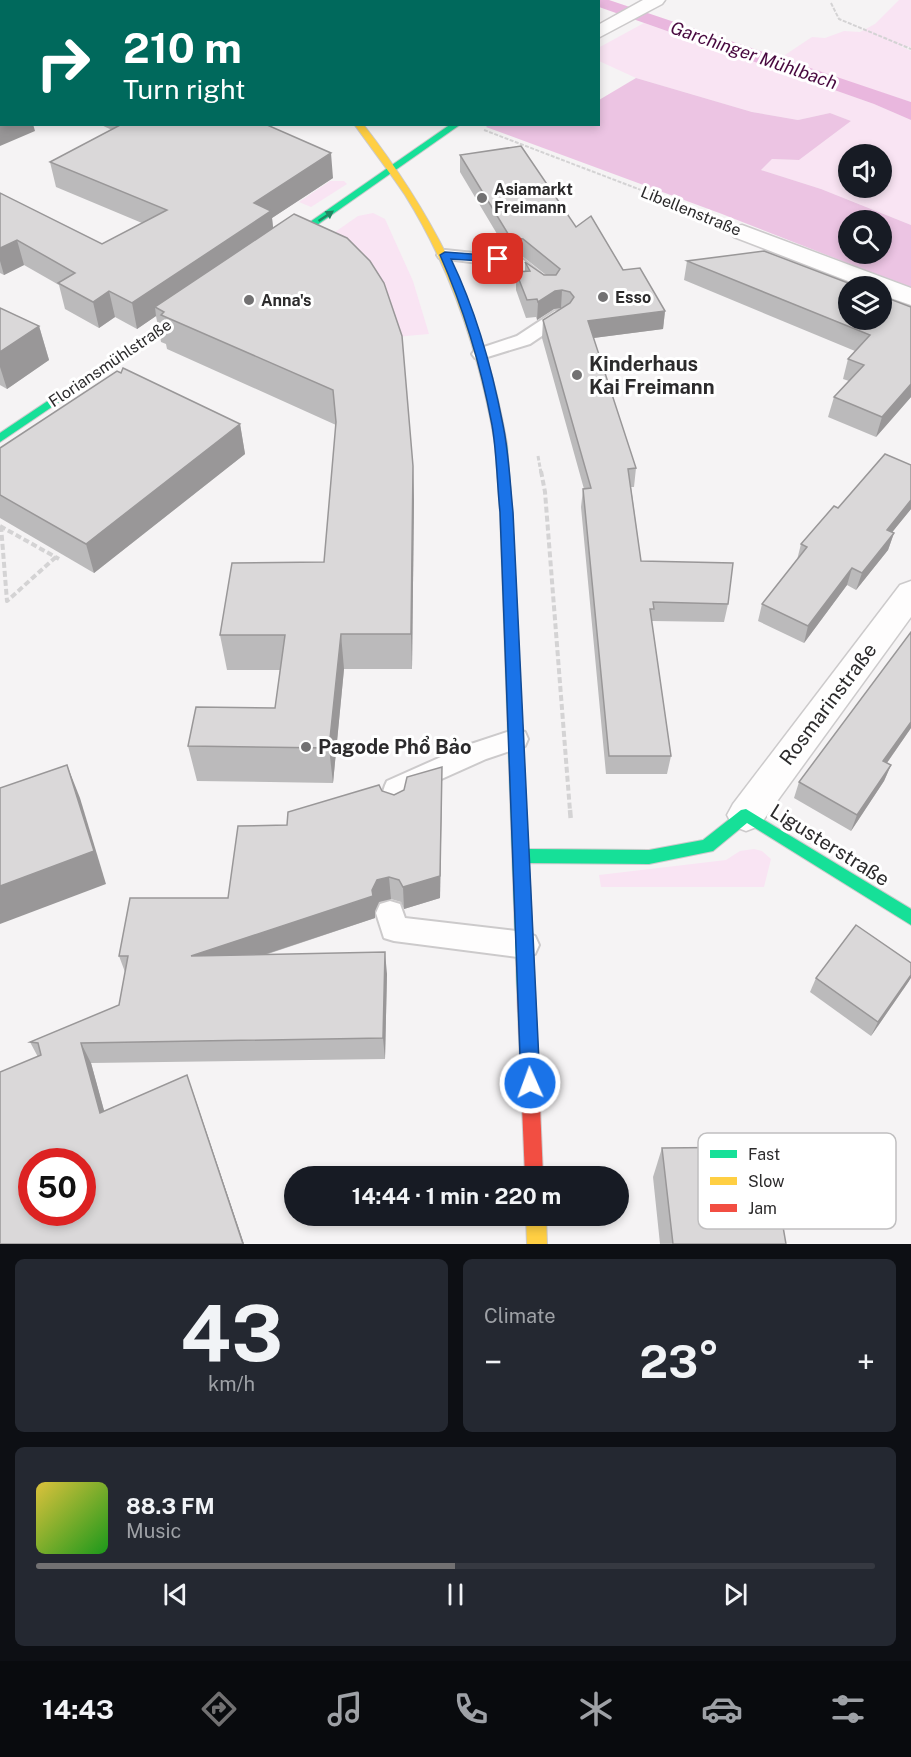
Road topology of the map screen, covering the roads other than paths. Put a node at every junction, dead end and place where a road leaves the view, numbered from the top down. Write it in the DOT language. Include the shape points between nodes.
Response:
graph roads {
  1 [pos="651,3"];
  2 [pos="600,32"];
  3 [pos="360,126"];
  4 [pos="454,126"];
  5 [pos="394,168"];
  6 [pos="742,232"];
  7 [pos="445,255"];
  8 [pos="266,256"];
  9 [pos="549,287"];
  10 [pos="208,296"];
  11 [pos="911,297"];
  12 [pos="561,315"];
  13 [pos="481,354"];
  14 [pos="3,432"];
  15 [pos="911,593"];
  16 [pos="516,739"];
  17 [pos="394,805"];
  18 [pos="746,815"];
  19 [pos="521,856"];
  20 [pos="390,913"];
  21 [pos="911,918"];
  22 [pos="525,945"];
  23 [pos="534,1166"];
  24 [pos="536,1226"];
  25 [pos="537,1244"];
  1 -- 2 [label="street"];
  3 -- 5 [label="main road"];
  4 -- 5 [label="main road"];
  5 -- 7 [label="main road" via="427,218"];
  8 -- 5 [label="main road, one-way"];
  6 -- 11 [label="street, Libellenstraße"];
  7 -- 9 [label="lane" via="515,262"];
  7 -- 13 [label="main road" via="461,290"];
  10 -- 14 [label="main road, Floriansmühlstraße"];
  12 -- 13 [label="lane" via="513,346"];
  13 -- 16 [label="main road" via="498,427 506,512"];
  15 -- 18 [label="street, Rosmarinstraße"];
  16 -- 17 [label="lane" via="396,788"];
  16 -- 19 [label="main road"];
  18 -- 19 [label="main road, Ligusterstraße" via="707,846 650,857"];
  18 -- 21 [label="main road, Ligusterstraße"];
  19 -- 22 [label="main road"];
  20 -- 22 [label="lane" via="394,929"];
  22 -- 23 [label="main road"];
  24 -- 25 [label="main road"];
}
